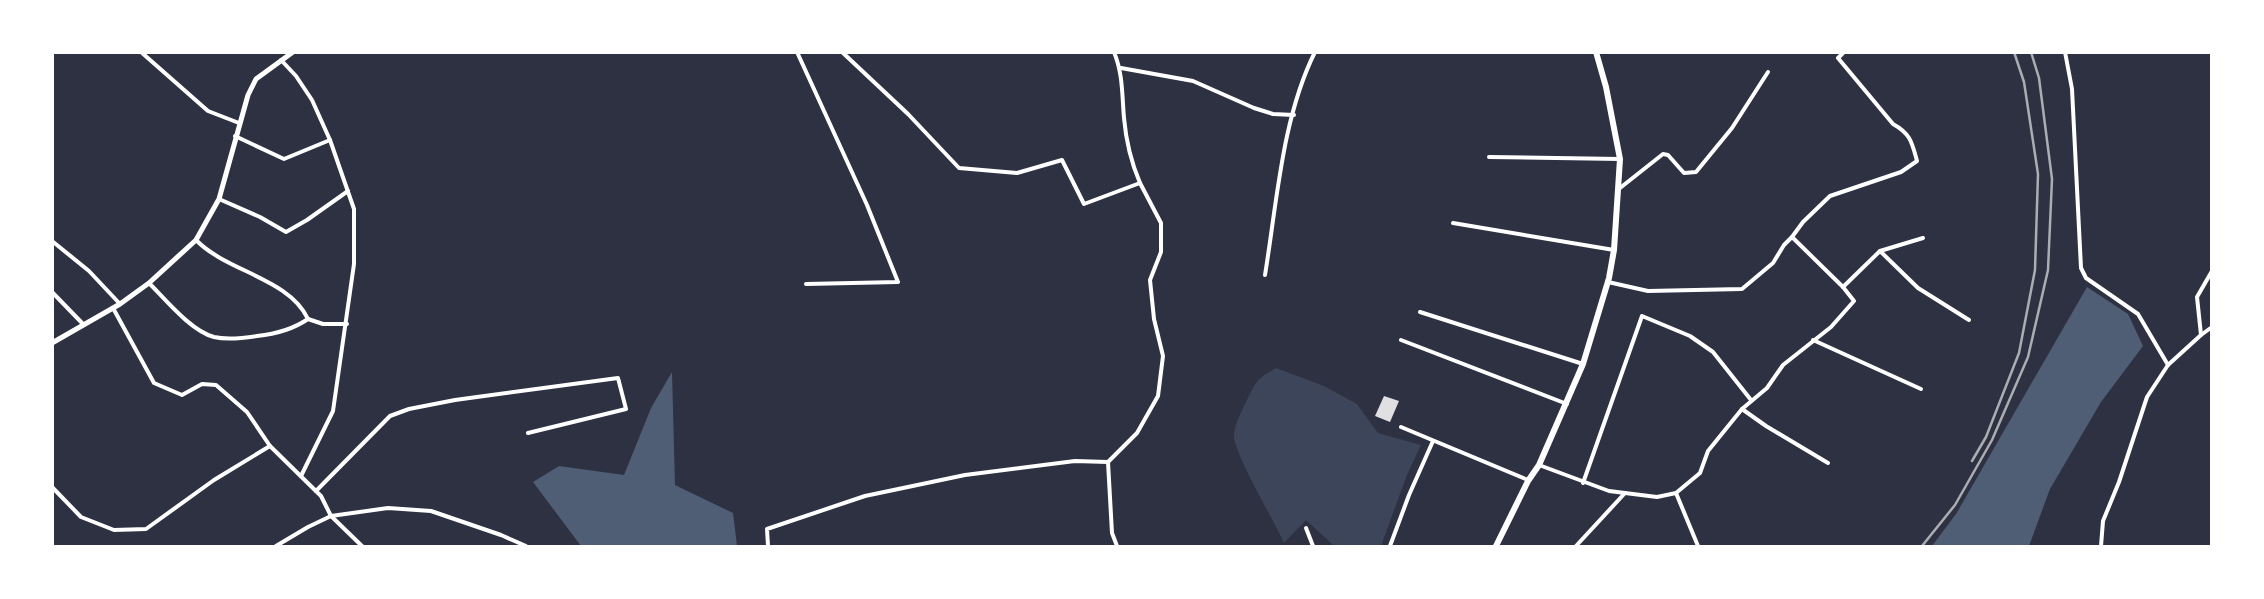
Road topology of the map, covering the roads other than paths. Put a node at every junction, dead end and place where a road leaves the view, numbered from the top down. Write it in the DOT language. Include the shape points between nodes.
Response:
graph roads {
  1 [pos="141,52"];
  2 [pos="293,52"];
  3 [pos="797,52"];
  4 [pos="842,52"];
  5 [pos="1114,52"];
  6 [pos="1315,52"];
  7 [pos="1596,52"];
  8 [pos="1844,52"];
  9 [pos="2065,52"];
  10 [pos="282,60"];
  11 [pos="1121,68"];
  12 [pos="1768,72"];
  13 [pos="1294,115"];
  14 [pos="239,123"];
  15 [pos="236,136"];
  16 [pos="330,140"];
  17 [pos="1489,157"];
  18 [pos="1620,159"];
  19 [pos="1140,183"];
  20 [pos="1620,188"];
  21 [pos="348,191"];
  22 [pos="219,199"];
  23 [pos="1453,223"];
  24 [pos="1792,237"];
  25 [pos="1923,238"];
  26 [pos="196,240"];
  27 [pos="52,241"];
  28 [pos="1614,250"];
  29 [pos="1880,251"];
  30 [pos="2212,271"];
  31 [pos="1265,274"];
  32 [pos="1608,282"];
  33 [pos="149,283"];
  34 [pos="806,284"];
  35 [pos="1843,287"];
  36 [pos="52,292"];
  37 [pos="120,304"];
  38 [pos="113,308"];
  39 [pos="1420,312"];
  40 [pos="308,319"];
  41 [pos="1969,320"];
  42 [pos="83,324"];
  43 [pos="347,324"];
  44 [pos="2212,327"];
  45 [pos="2201,335"];
  46 [pos="1400,340"];
  47 [pos="1813,340"];
  48 [pos="52,343"];
  49 [pos="1583,364"];
  50 [pos="2168,365"];
  51 [pos="1921,389"];
  52 [pos="1751,400"];
  53 [pos="1566,404"];
  54 [pos="1742,409"];
  55 [pos="1401,428"];
  56 [pos="528,433"];
  57 [pos="1434,441"];
  58 [pos="270,446"];
  59 [pos="1108,462"];
  60 [pos="1828,463"];
  61 [pos="1539,465"];
  62 [pos="301,476"];
  63 [pos="1528,481"];
  64 [pos="1582,483"];
  65 [pos="52,487"];
  66 [pos="316,490"];
  67 [pos="1625,493"];
  68 [pos="1676,493"];
  69 [pos="331,516"];
  70 [pos="1306,528"];
  71 [pos="276,546"];
  72 [pos="362,546"];
  73 [pos="526,546"];
  74 [pos="768,546"];
  75 [pos="1117,546"];
  76 [pos="1313,546"];
  77 [pos="1390,546"];
  78 [pos="1496,546"];
  79 [pos="1576,546"];
  80 [pos="1698,546"];
  81 [pos="2101,546"];
  1 -- 14 [label="street" via="208,112"];
  2 -- 10 [label="street"];
  3 -- 34 [label="street" via="868,205 898,282"];
  4 -- 19 [label="street" via="959,168 1017,173 1062,160 1084,204"];
  5 -- 11 [label="street"];
  6 -- 13 [label="street" via="1305,72"];
  7 -- 18 [label="main road"];
  8 -- 24 [label="street" via="1838,58 1893,124 1904,130 1917,161 1901,172 1830,196"];
  9 -- 50 [label="street" via="2072,89 2081,268 2086,278 2138,314"];
  10 -- 14 [label="street" via="256,79"];
  10 -- 16 [label="street" via="312,100"];
  11 -- 13 [label="street" via="1193,81 1254,108 1273,114"];
  11 -- 19 [label="street" via="1124,120 1131,160"];
  12 -- 20 [label="street" via="1732,128 1696,172 1684,173 1668,155 1663,154"];
  13 -- 31 [label="street"];
  14 -- 15 [label="street"];
  15 -- 16 [label="street" via="284,159"];
  15 -- 22 [label="street"];
  16 -- 21 [label="street"];
  17 -- 18 [label="street"];
  18 -- 20 [label="main road"];
  19 -- 59 [label="street" via="1161,223 1160,252 1150,280 1154,319 1163,356 1158,396 1137,433"];
  20 -- 28 [label="main road"];
  21 -- 22 [label="street" via="286,232"];
  21 -- 43 [label="street" via="354,209 354,264"];
  22 -- 26 [label="street"];
  23 -- 28 [label="street"];
  24 -- 32 [label="street" via="1773,263 1742,289 1648,291"];
  24 -- 35 [label="street"];
  25 -- 29 [label="street"];
  26 -- 33 [label="street"];
  26 -- 40 [label="street" via="208,252 286,292 302,307"];
  27 -- 37 [label="street" via="89,271"];
  28 -- 32 [label="main road"];
  29 -- 35 [label="street"];
  29 -- 41 [label="street" via="1918,288"];
  30 -- 45 [label="street" via="2197,296"];
  32 -- 49 [label="main road"];
  33 -- 37 [label="street"];
  33 -- 40 [label="street" via="185,321 214,337 246,338 276,334"];
  35 -- 47 [label="street" via="1854,301 1831,327"];
  36 -- 42 [label="street"];
  37 -- 38 [label="street"];
  38 -- 42 [label="street"];
  38 -- 58 [label="street" via="154,383 182,395 202,384 216,384 247,412"];
  39 -- 49 [label="street"];
  40 -- 43 [label="street" via="323,324"];
  42 -- 48 [label="street"];
  43 -- 62 [label="street" via="333,411"];
  44 -- 45 [label="street"];
  45 -- 50 [label="street"];
  46 -- 53 [label="street"];
  47 -- 51 [label="street"];
  47 -- 52 [label="street" via="1783,365 1767,388"];
  49 -- 53 [label="main road"];
  50 -- 81 [label="street" via="2147,397 2103,521"];
  52 -- 54 [label="street"];
  52 -- 64 [label="street" via="1713,352 1690,336 1642,316"];
  53 -- 61 [label="main road"];
  54 -- 60 [label="street"];
  54 -- 68 [label="street" via="1708,451 1700,473"];
  55 -- 57 [label="street"];
  56 -- 66 [label="street" via="626,409 618,378 455,400 390,416"];
  57 -- 63 [label="street"];
  57 -- 77 [label="street" via="1409,494"];
  58 -- 62 [label="street"];
  58 -- 65 [label="street" via="214,480 146,528 114,530 81,518"];
  59 -- 74 [label="street" via="1075,461 965,475 865,496 767,528"];
  59 -- 75 [label="street" via="1112,533"];
  61 -- 63 [label="main road"];
  61 -- 64 [label="street"];
  62 -- 66 [label="street"];
  63 -- 78 [label="main road"];
  64 -- 67 [label="street"];
  66 -- 69 [label="street"];
  67 -- 68 [label="street" via="1657,497"];
  67 -- 79 [label="street"];
  68 -- 80 [label="street"];
  69 -- 71 [label="street"];
  69 -- 72 [label="street"];
  69 -- 73 [label="street" via="388,508 431,511"];
  70 -- 76 [label="street"];
}
